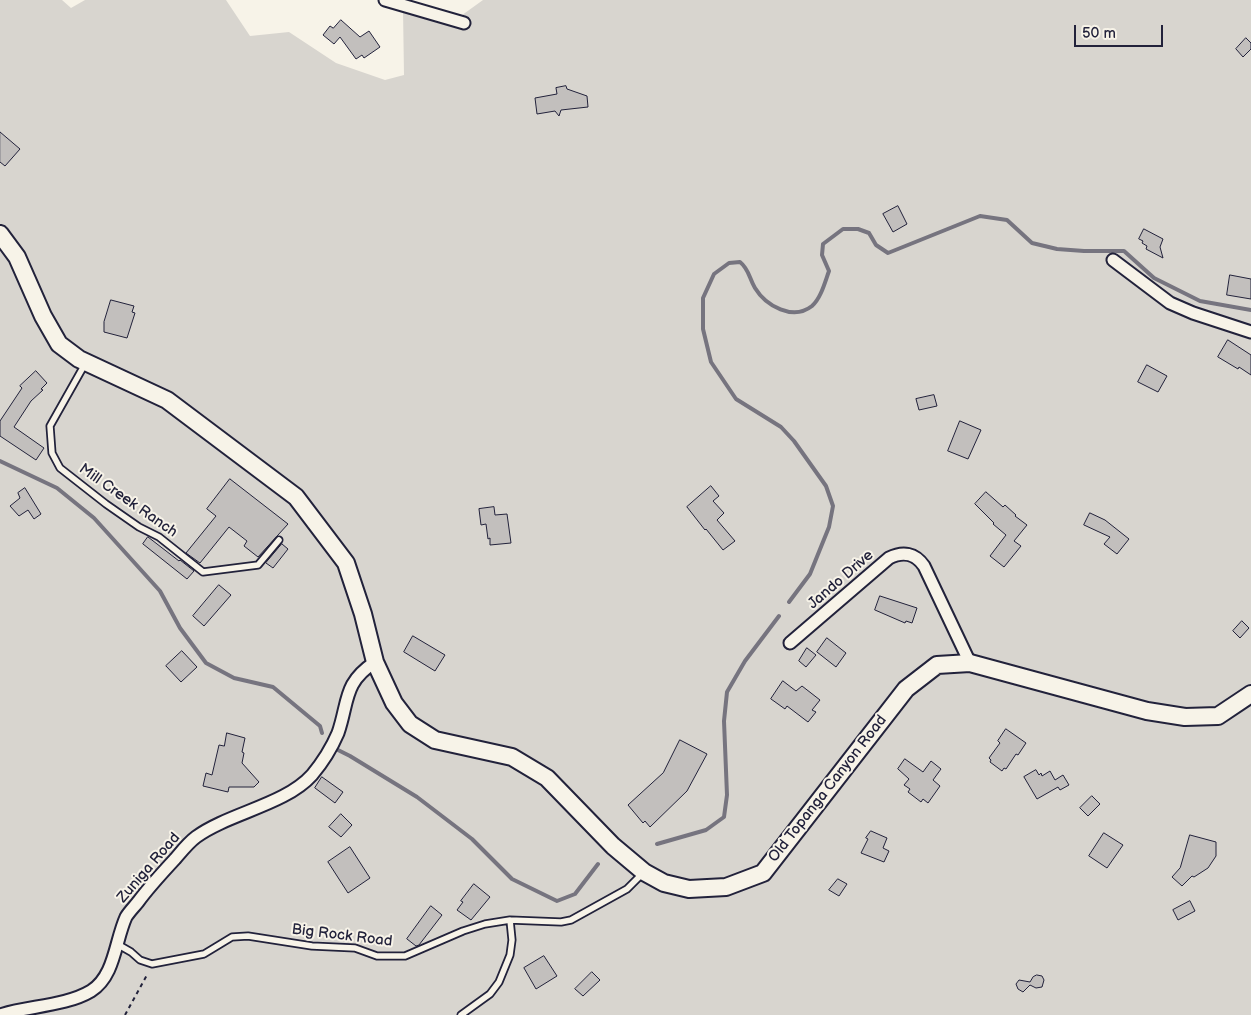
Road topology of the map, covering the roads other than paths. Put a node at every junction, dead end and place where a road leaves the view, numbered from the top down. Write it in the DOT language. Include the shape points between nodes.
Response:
graph roads {
  1 [pos="385,0"];
  2 [pos="464,23"];
  3 [pos="0,234"];
  4 [pos="1113,260"];
  5 [pos="1251,332"];
  6 [pos="86,363"];
  7 [pos="279,540"];
  8 [pos="790,643"];
  9 [pos="375,662"];
  10 [pos="970,663"];
  11 [pos="1251,694"];
  12 [pos="644,872"];
  13 [pos="510,920"];
  14 [pos="117,944"];
  15 [pos="0,1015"];
  16 [pos="461,1015"];
  1 -- 2 [label="street"];
  3 -- 6 [label="main road, Old Topanga Canyon Road" via="17,257 58,344"];
  4 -- 5 [label="street" via="1170,303"];
  6 -- 7 [label="lane, Mill Creek Ranch" via="50,426 52,453 60,468 203,572 258,565"];
  6 -- 9 [label="main road, Old Topanga Canyon Road" via="167,400 296,497 346,563"];
  8 -- 10 [label="street, Jando Drive" via="889,558 909,554 924,566"];
  9 -- 12 [label="main road, Old Topanga Canyon Road" via="394,703 410,724 436,740 512,757 547,778 613,846"];
  9 -- 14 [label="street, Zuniga Road" via="354,680 337,735 312,776 279,798 226,820 195,838 127,916"];
  10 -- 11 [label="main road, Old Topanga Canyon Road" via="1147,711 1185,718 1218,716"];
  10 -- 12 [label="main road, Old Topanga Canyon Road" via="937,665 906,688 763,873 726,887 689,888 664,883"];
  12 -- 13 [label="lane, Big Rock Road" via="627,889 571,920"];
  13 -- 14 [label="lane, Big Rock Road" via="470,929 405,956 377,956 354,948 312,946 248,936 232,937 204,954 152,964"];
  13 -- 16 [label="lane" via="510,955 499,982 490,994"];
  14 -- 15 [label="street, Zuniga Road" via="107,974 91,991"];
}
